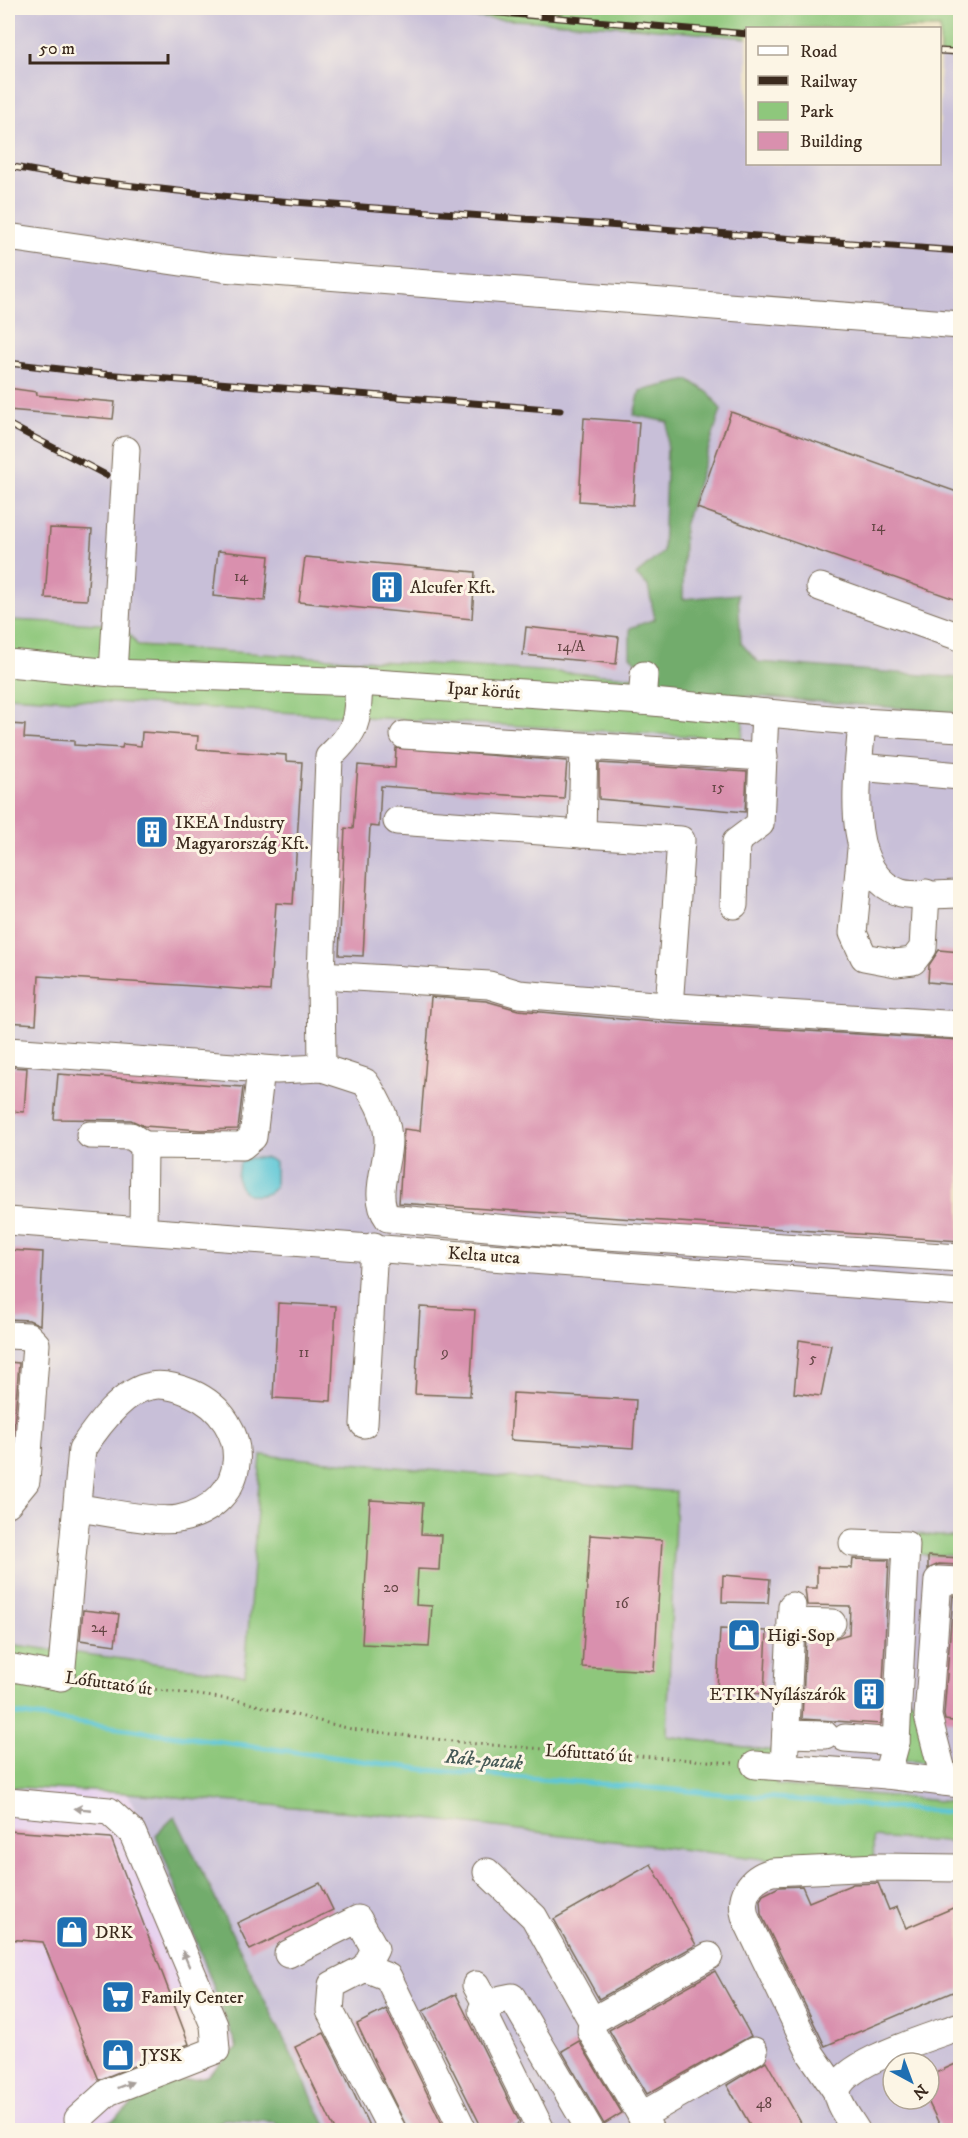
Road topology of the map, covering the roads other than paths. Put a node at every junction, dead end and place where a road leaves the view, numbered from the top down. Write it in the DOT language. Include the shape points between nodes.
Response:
graph roads {
  1 [pos="8,237"];
  2 [pos="960,325"];
  3 [pos="126,450"];
  4 [pos="820,587"];
  5 [pos="960,637"];
  6 [pos="8,663"];
  7 [pos="113,673"];
  8 [pos="359,682"];
  9 [pos="765,713"];
  10 [pos="862,722"];
  11 [pos="960,728"];
  12 [pos="404,735"];
  13 [pos="584,747"];
  14 [pos="764,758"];
  15 [pos="859,767"];
  16 [pos="960,776"];
  17 [pos="397,821"];
  18 [pos="582,834"];
  19 [pos="861,849"];
  20 [pos="926,893"];
  21 [pos="960,894"];
  22 [pos="734,905"];
  23 [pos="321,975"];
  24 [pos="669,1007"];
  25 [pos="960,1025"];
  26 [pos="8,1051"];
  27 [pos="322,1068"];
  28 [pos="261,1069"];
  29 [pos="90,1135"];
  30 [pos="144,1145"];
  31 [pos="8,1221"];
  32 [pos="142,1230"];
  33 [pos="374,1246"];
  34 [pos="960,1258"];
  35 [pos="960,1292"];
  36 [pos="8,1335"];
  37 [pos="363,1424"];
  38 [pos="8,1503"];
  39 [pos="78,1508"];
  40 [pos="853,1543"];
  41 [pos="922,1563"];
  42 [pos="960,1581"];
  43 [pos="832,1623"];
  44 [pos="934,1644"];
  45 [pos="8,1667"];
  46 [pos="786,1734"];
  47 [pos="896,1742"];
  48 [pos="755,1765"];
  49 [pos="784,1767"];
  50 [pos="888,1775"];
  51 [pos="953,1783"];
  52 [pos="8,1802"];
  53 [pos="960,1868"];
  54 [pos="487,1872"];
  55 [pos="288,1954"];
  56 [pos="710,1956"];
  57 [pos="365,1968"];
  58 [pos="592,2021"];
  59 [pos="960,2026"];
  60 [pos="754,2051"];
  61 [pos="837,2092"];
  62 [pos="78,2119"];
  63 [pos="645,2123"];
  64 [pos="583,2128"];
  65 [pos="392,2130"];
  66 [pos="463,2130"];
  67 [pos="541,2130"];
  68 [pos="856,2130"];
  1 -- 2 [label="street" via="222,268"];
  3 -- 7 [label="street"];
  4 -- 5 [label="street"];
  6 -- 7 [label="street, Ipar körút"];
  7 -- 8 [label="street, Ipar körút"];
  8 -- 9 [label="street, Ipar körút" via="643,688"];
  8 -- 23 [label="street" via="357,719 350,738 329,757"];
  9 -- 10 [label="street, Ipar körút"];
  9 -- 14 [label="street"];
  10 -- 11 [label="street, Ipar körút"];
  10 -- 15 [label="street"];
  12 -- 13 [label="street"];
  13 -- 14 [label="street"];
  13 -- 18 [label="street"];
  14 -- 22 [label="street" via="760,824 736,842"];
  15 -- 16 [label="street"];
  15 -- 19 [label="street"];
  17 -- 18 [label="street"];
  18 -- 24 [label="street" via="681,840"];
  19 -- 20 [label="street" via="875,877 901,893"];
  19 -- 20 [label="street" via="854,933 864,957 896,963 913,961 923,948"];
  20 -- 21 [label="street"];
  23 -- 24 [label="street" via="489,986 519,994"];
  23 -- 27 [label="street"];
  24 -- 25 [label="street"];
  26 -- 28 [label="street"];
  27 -- 28 [label="street"];
  27 -- 34 [label="street" via="365,1082 377,1098 388,1140 381,1194 382,1210 388,1218 542,1232"];
  28 -- 30 [label="street" via="253,1137 242,1146"];
  29 -- 30 [label="street" via="131,1136"];
  30 -- 32 [label="street"];
  31 -- 32 [label="street, Kelta utca"];
  32 -- 33 [label="street, Kelta utca"];
  33 -- 35 [label="street, Kelta utca"];
  33 -- 37 [label="street"];
  36 -- 38 [label="street" via="28,1336 36,1344 26,1481"];
  39 -- 39 [label="street" via="82,1449 99,1424 124,1400 150,1386 176,1387 219,1410 232,1435 236,1460 233,1483 213,1506 169,1520"];
  39 -- 45 [label="street, Lófuttató út" via="62,1677"];
  40 -- 47 [label="street" via="906,1545"];
  41 -- 44 [label="street" via="919,1615"];
  42 -- 44 [label="street" via="938,1580"];
  43 -- 46 [label="street" via="792,1614"];
  44 -- 51 [label="street" via="928,1716"];
  46 -- 47 [label="street"];
  46 -- 49 [label="street"];
  47 -- 50 [label="street"];
  48 -- 49 [label="street"];
  49 -- 50 [label="street"];
  50 -- 51 [label="street"];
  62 -- 52 [label="street, one-way" via="108,2092 216,2050 214,2025 132,1832 109,1811"];
  53 -- 61 [label="street" via="772,1872 758,1877 747,1890 742,1905 746,1919 811,2054"];
  54 -- 58 [label="street" via="534,1917"];
  55 -- 57 [label="street" via="358,1919 375,1949"];
  56 -- 58 [label="street"];
  57 -- 65 [label="street" via="332,1985 330,2011"];
  57 -- 66 [label="street" via="388,1977"];
  58 -- 63 [label="street" via="591,2031"];
  59 -- 61 [label="street" via="853,2070 843,2078"];
  60 -- 63 [label="street"];
  61 -- 68 [label="street"];
  64 -- 67 [label="street" via="512,1997 482,1996 482,2010"];
}
